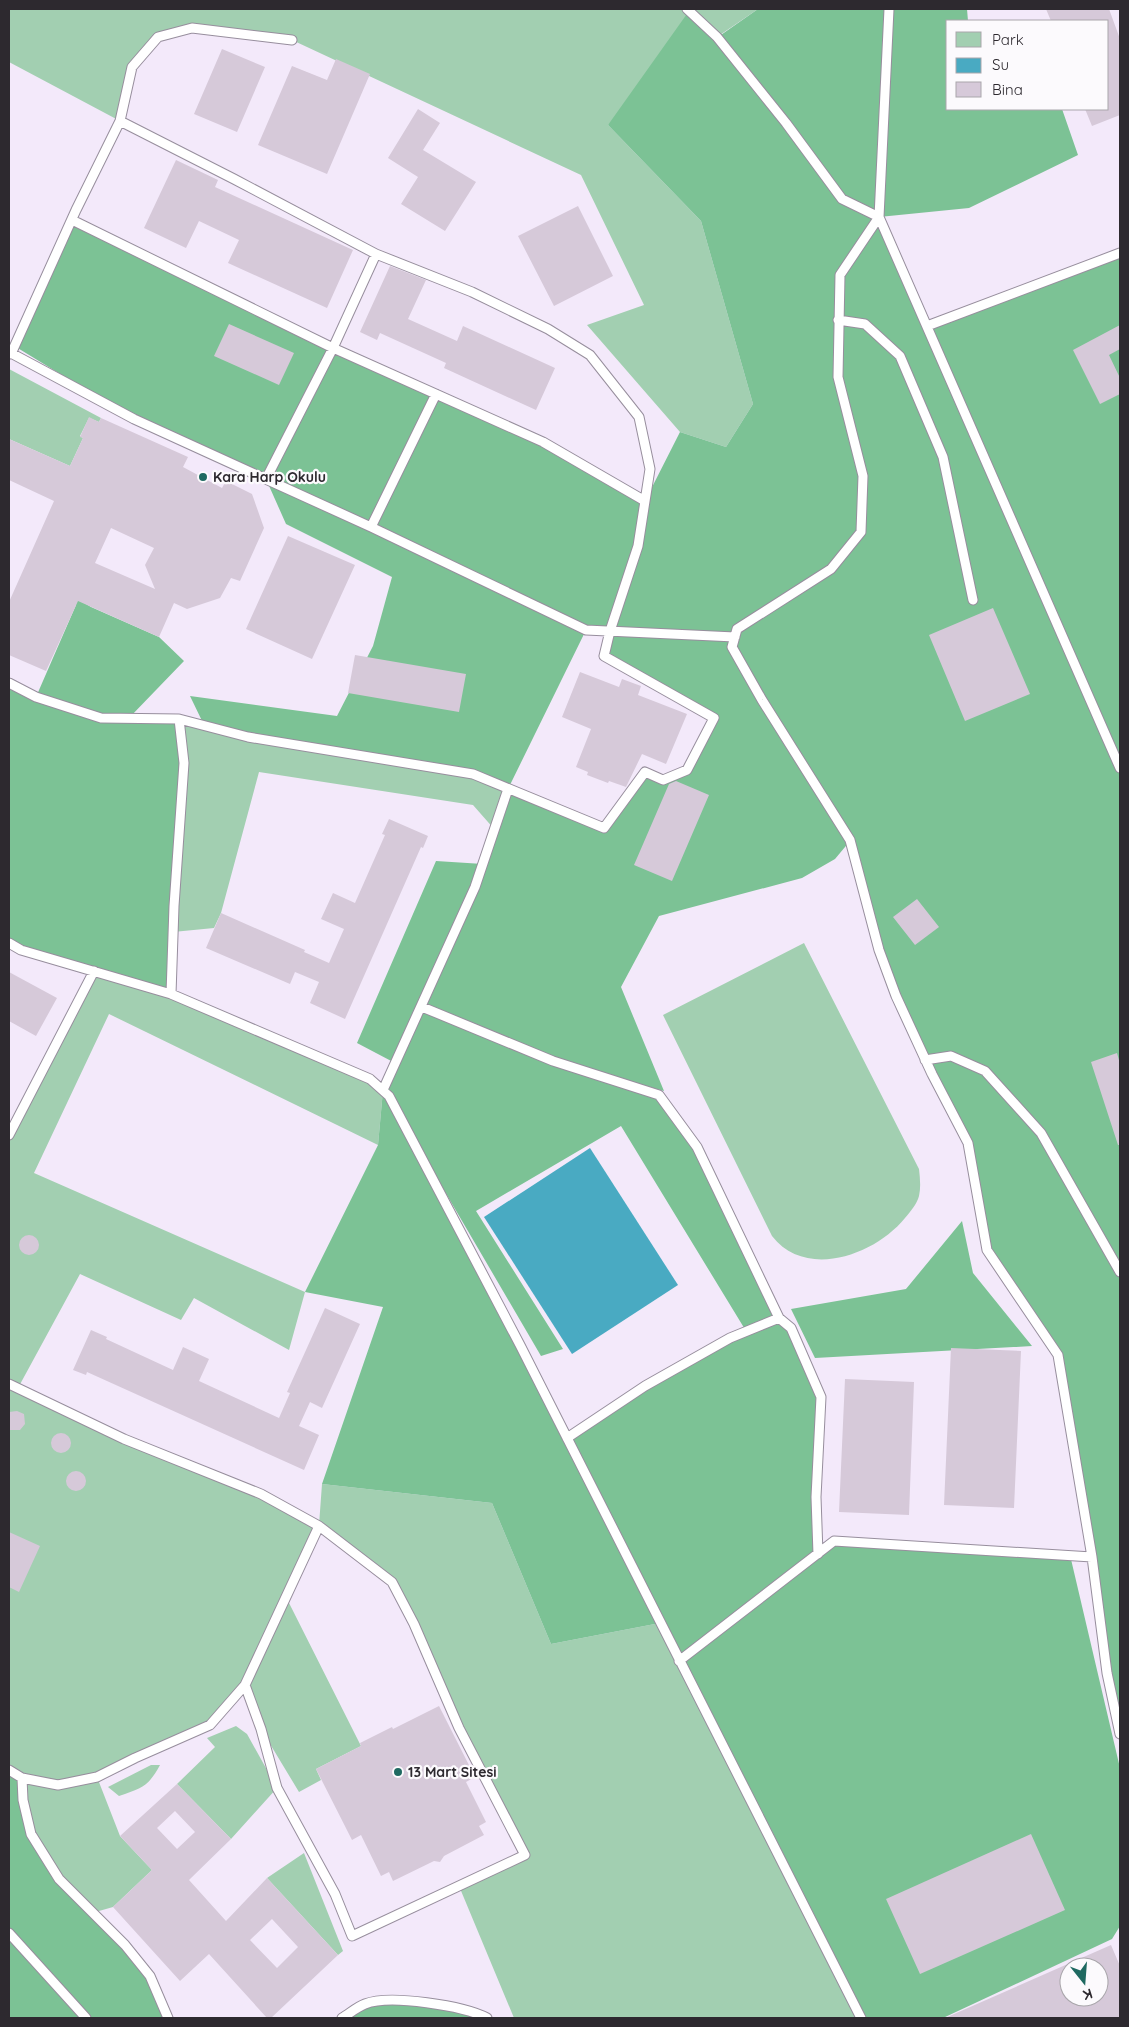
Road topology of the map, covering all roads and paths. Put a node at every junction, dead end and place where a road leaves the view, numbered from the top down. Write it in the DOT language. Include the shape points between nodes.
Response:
graph roads {
  1 [pos="687,9"];
  2 [pos="889,9"];
  3 [pos="292,40"];
  4 [pos="120,121"];
  5 [pos="879,217"];
  6 [pos="72,220"];
  7 [pos="1120,253"];
  8 [pos="376,254"];
  9 [pos="838,320"];
  10 [pos="927,326"];
  11 [pos="333,348"];
  12 [pos="10,353"];
  13 [pos="436,394"];
  14 [pos="266,479"];
  15 [pos="645,501"];
  16 [pos="371,527"];
  17 [pos="973,600"];
  18 [pos="610,631"];
  19 [pos="735,637"];
  20 [pos="9,683"];
  21 [pos="180,719"];
  22 [pos="1120,768"];
  23 [pos="508,789"];
  24 [pos="9,943"];
  25 [pos="94,971"];
  26 [pos="170,994"];
  27 [pos="422,1007"];
  28 [pos="926,1060"];
  29 [pos="382,1090"];
  30 [pos="9,1135"];
  31 [pos="1120,1272"];
  32 [pos="779,1318"];
  33 [pos="9,1384"];
  34 [pos="567,1438"];
  35 [pos="319,1526"];
  36 [pos="818,1554"];
  37 [pos="1092,1557"];
  38 [pos="679,1661"];
  39 [pos="245,1686"];
  40 [pos="1120,1734"];
  41 [pos="9,1770"];
  42 [pos="22,1778"];
  43 [pos="9,1932"];
  44 [pos="86,2018"];
  45 [pos="168,2018"];
  46 [pos="342,2018"];
  47 [pos="487,2018"];
  48 [pos="861,2018"];
  1 -- 5 [label="lane" via="718,37 842,199"];
  2 -- 5 [label="lane"];
  3 -- 4 [label="lane" via="192,28 158,37 132,67"];
  4 -- 6 [label="lane"];
  4 -- 8 [label="lane"];
  5 -- 9 [label="lane" via="840,275"];
  5 -- 10 [label="lane"];
  6 -- 11 [label="lane"];
  6 -- 12 [label="lane"];
  7 -- 10 [label="lane"];
  8 -- 11 [label="lane"];
  8 -- 15 [label="lane" via="472,292 548,329 590,355 639,417 650,469"];
  9 -- 17 [label="lane" via="865,324 900,356 943,457"];
  9 -- 19 [label="lane" via="838,377 863,476 861,532 831,570 737,629"];
  10 -- 22 [label="lane"];
  11 -- 13 [label="lane"];
  11 -- 14 [label="lane"];
  12 -- 14 [label="lane" via="134,419"];
  13 -- 15 [label="lane" via="543,442"];
  13 -- 16 [label="lane"];
  14 -- 16 [label="lane"];
  15 -- 18 [label="lane" via="638,546"];
  16 -- 18 [label="lane" via="586,630"];
  18 -- 19 [label="lane"];
  18 -- 23 [label="lane" via="604,656 714,718 687,770 663,780 645,772 604,828"];
  19 -- 28 [label="lane" via="732,648 850,840 879,950"];
  20 -- 21 [label="lane" via="36,697 101,718"];
  21 -- 23 [label="lane" via="248,737 473,774"];
  21 -- 26 [label="lane" via="184,763"];
  23 -- 27 [label="lane" via="476,887"];
  24 -- 25 [label="lane" via="21,950"];
  25 -- 26 [label="lane"];
  25 -- 30 [label="lane"];
  26 -- 29 [label="lane" via="370,1079"];
  27 -- 29 [label="lane"];
  27 -- 32 [label="lane" via="553,1061 659,1095 697,1148"];
  28 -- 31 [label="lane" via="951,1056 986,1072 1041,1133"];
  28 -- 37 [label="lane" via="968,1143 987,1250 1058,1355"];
  29 -- 34 [label="lane" via="394,1105"];
  32 -- 34 [label="lane" via="730,1338 645,1386"];
  32 -- 36 [label="lane" via="791,1328 821,1397 816,1497"];
  33 -- 35 [label="lane" via="124,1439 261,1494"];
  34 -- 38 [label="lane"];
  35 -- 39 [label="lane"];
  35 -- 39 [label="lane" via="392,1582 459,1728 526,1855 352,1936 335,1894 277,1788 262,1729"];
  36 -- 37 [label="lane" via="834,1541"];
  36 -- 38 [label="lane"];
  37 -- 40 [label="lane" via="1107,1673"];
  38 -- 48 [label="lane"];
  39 -- 42 [label="lane" via="210,1725 97,1777 58,1785"];
  41 -- 42 [label="lane"];
  42 -- 45 [label="lane" via="23,1800 31,1834 59,1878 126,1945 150,1976"];
  43 -- 44 [label="lane"];
  46 -- 47 [label="lane" via="366,2003 401,1999 444,2005"];
}
